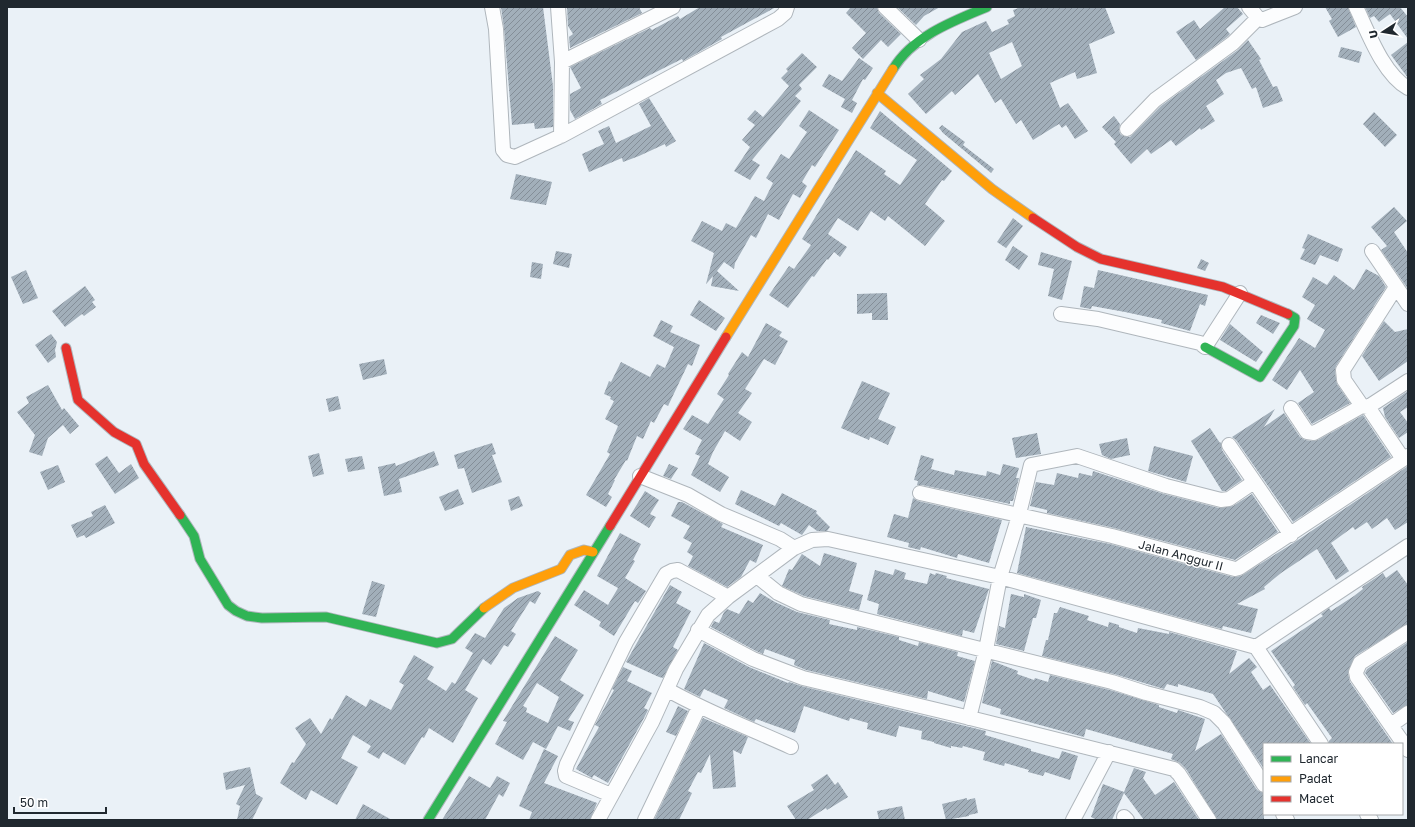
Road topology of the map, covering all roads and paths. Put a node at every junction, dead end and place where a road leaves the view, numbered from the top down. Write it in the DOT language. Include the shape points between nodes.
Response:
graph roads {
  1 [pos="492,7"];
  2 [pos="558,7"];
  3 [pos="673,7"];
  4 [pos="787,7"];
  5 [pos="885,7"];
  6 [pos="986,7"];
  7 [pos="1295,7"];
  8 [pos="1356,7"];
  9 [pos="1253,12"];
  10 [pos="919,40"];
  11 [pos="562,62"];
  12 [pos="1408,88"];
  13 [pos="877,94"];
  14 [pos="1127,129"];
  15 [pos="561,136"];
  16 [pos="1372,251"];
  17 [pos="1396,287"];
  18 [pos="1240,293"];
  19 [pos="1408,304"];
  20 [pos="1061,314"];
  21 [pos="1206,346"];
  22 [pos="66,348"];
  23 [pos="1408,380"];
  24 [pos="1365,407"];
  25 [pos="1291,408"];
  26 [pos="1229,445"];
  27 [pos="1406,457"];
  28 [pos="640,476"];
  29 [pos="1254,482"];
  30 [pos="920,493"];
  31 [pos="1018,516"];
  32 [pos="1290,535"];
  33 [pos="1408,546"];
  34 [pos="794,548"];
  35 [pos="593,552"];
  36 [pos="757,576"];
  37 [pos="1000,577"];
  38 [pos="728,597"];
  39 [pos="698,630"];
  40 [pos="1408,632"];
  41 [pos="1256,647"];
  42 [pos="986,650"];
  43 [pos="668,690"];
  44 [pos="699,707"];
  45 [pos="1408,713"];
  46 [pos="969,718"];
  47 [pos="1391,725"];
  48 [pos="1320,743"];
  49 [pos="790,747"];
  50 [pos="1408,750"];
  51 [pos="1109,752"];
  52 [pos="1263,783"];
  53 [pos="612,795"];
  54 [pos="428,820"];
  55 [pos="598,820"];
  56 [pos="645,820"];
  57 [pos="1073,820"];
  58 [pos="1209,820"];
  1 -- 15 [label="street" via="496,29 503,150 507,155 520,156"];
  2 -- 11 [label="street"];
  3 -- 11 [label="street"];
  4 -- 15 [label="street" via="778,19"];
  5 -- 10 [label="street"];
  6 -- 10 [label="street" via="953,21"];
  7 -- 9 [label="street" via="1262,20"];
  8 -- 12 [label="street" via="1381,59 1398,82"];
  9 -- 14 [label="street" via="1233,43 1155,100"];
  10 -- 13 [label="street" via="895,65"];
  11 -- 15 [label="street"];
  13 -- 18 [label="street" via="992,189 1077,247 1101,259"];
  13 -- 28 [label="street"];
  16 -- 17 [label="street"];
  17 -- 19 [label="street"];
  17 -- 24 [label="street" via="1343,370 1344,380"];
  18 -- 21 [label="street"];
  18 -- 21 [label="street" via="1291,315 1294,318 1294,326 1260,376"];
  20 -- 21 [label="street" via="1098,319"];
  22 -- 35 [label="street" via="78,400 114,432 136,444 144,464 194,536 200,559 228,605 247,616 326,617 437,643 452,639 483,608 513,588 561,569 570,555 584,550"];
  23 -- 24 [label="street"];
  24 -- 25 [label="street" via="1314,433 1307,432"];
  24 -- 27 [label="street"];
  26 -- 29 [label="street"];
  27 -- 32 [label="street, Jalan Anggur II"];
  28 -- 34 [label="street" via="688,495 721,514 780,539"];
  28 -- 35 [label="street"];
  29 -- 31 [label="street" via="1229,499 1212,499 1077,456 1031,465"];
  29 -- 32 [label="street"];
  30 -- 31 [label="street, Jalan Anggur II"];
  31 -- 32 [label="street, Jalan Anggur II" via="1112,536 1235,569"];
  31 -- 37 [label="street"];
  33 -- 41 [label="street"];
  34 -- 36 [label="street"];
  34 -- 37 [label="street" via="812,540 828,539"];
  35 -- 54 [label="street"];
  36 -- 38 [label="street"];
  36 -- 42 [label="street" via="778,593 801,604"];
  37 -- 41 [label="street"];
  37 -- 42 [label="street"];
  38 -- 39 [label="street" via="708,615"];
  38 -- 53 [label="street" via="678,570 672,570 666,574 626,642 565,771 566,776"];
  39 -- 43 [label="street" via="676,669"];
  39 -- 46 [label="street" via="753,659 803,678"];
  40 -- 47 [label="street" via="1356,668 1357,677"];
  41 -- 48 [label="street"];
  42 -- 46 [label="street"];
  42 -- 52 [label="street" via="1112,682 1214,713 1224,723"];
  43 -- 44 [label="street"];
  43 -- 53 [label="street"];
  44 -- 49 [label="street"];
  44 -- 56 [label="street"];
  45 -- 47 [label="street"];
  46 -- 51 [label="street"];
  47 -- 50 [label="street"];
  51 -- 57 [label="street"];
  51 -- 58 [label="street" via="1174,769"];
  53 -- 55 [label="street"];
}
